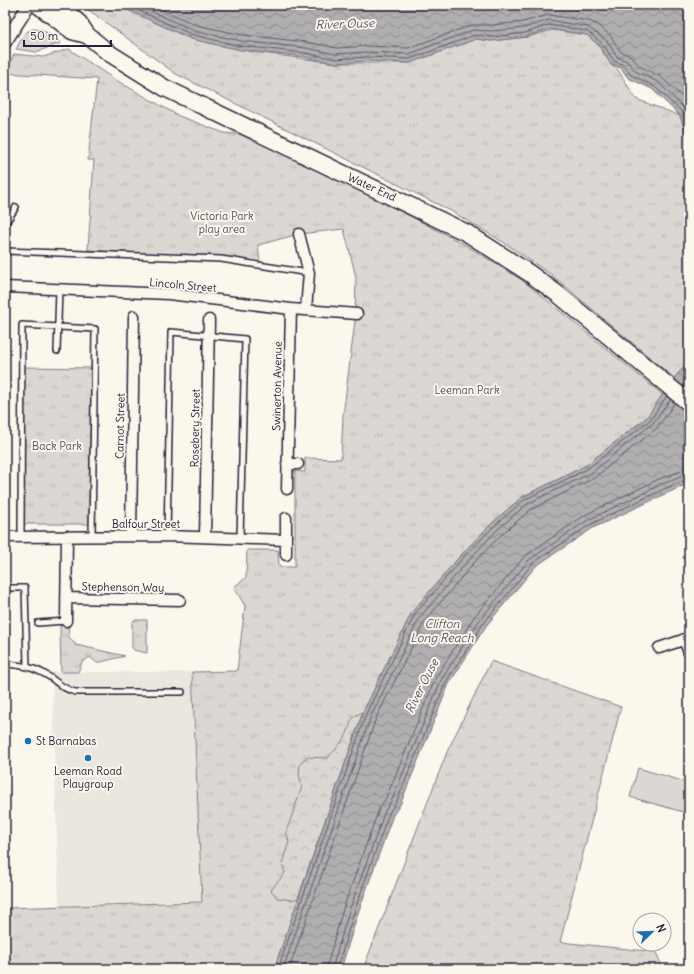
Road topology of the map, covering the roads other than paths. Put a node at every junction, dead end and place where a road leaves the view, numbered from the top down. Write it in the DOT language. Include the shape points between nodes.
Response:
graph roads {
  1 [pos="29,5"];
  2 [pos="38,5"];
  3 [pos="58,5"];
  4 [pos="7,34"];
  5 [pos="87,35"];
  6 [pos="16,207"];
  7 [pos="5,221"];
  8 [pos="299,234"];
  9 [pos="5,251"];
  10 [pos="309,273"];
  11 [pos="5,287"];
  12 [pos="59,290"];
  13 [pos="291,309"];
  14 [pos="306,310"];
  15 [pos="357,314"];
  16 [pos="134,316"];
  17 [pos="209,320"];
  18 [pos="58,328"];
  19 [pos="208,335"];
  20 [pos="57,351"];
  21 [pos="689,403"];
  22 [pos="287,464"];
  23 [pos="298,464"];
  24 [pos="287,489"];
  25 [pos="286,518"];
  26 [pos="67,536"];
  27 [pos="92,536"];
  28 [pos="131,536"];
  29 [pos="167,536"];
  30 [pos="5,537"];
  31 [pos="21,537"];
  32 [pos="205,537"];
  33 [pos="240,538"];
  34 [pos="286,540"];
  35 [pos="286,554"];
  36 [pos="5,588"];
  37 [pos="66,598"];
  38 [pos="180,600"];
  39 [pos="66,621"];
  40 [pos="38,623"];
  41 [pos="687,639"];
  42 [pos="659,648"];
  43 [pos="689,653"];
  44 [pos="5,664"];
  45 [pos="28,666"];
  46 [pos="182,692"];
  1 -- 4 [label="street"];
  2 -- 5 [label="main road, Water End" via="72,31"];
  3 -- 5 [label="main road, Water End" via="79,23"];
  5 -- 21 [label="main road, Water End" via="110,53 172,91 467,233 553,291"];
  6 -- 7 [label="lane"];
  8 -- 10 [label="street"];
  9 -- 10 [label="lane" via="221,259"];
  10 -- 14 [label="street"];
  11 -- 12 [label="street, Lincoln Street"];
  12 -- 13 [label="street, Lincoln Street" via="170,294"];
  12 -- 18 [label="lane"];
  13 -- 14 [label="street, Lincoln Street"];
  13 -- 22 [label="street, Swinerton Avenue"];
  14 -- 15 [label="street, Lincoln Street"];
  16 -- 28 [label="street, Carnot Street"];
  17 -- 19 [label="street, Rosebery Street"];
  18 -- 20 [label="lane"];
  18 -- 27 [label="lane" via="95,329"];
  18 -- 31 [label="lane" via="22,325"];
  19 -- 29 [label="lane" via="171,332"];
  19 -- 32 [label="street, Rosebery Street"];
  19 -- 33 [label="lane" via="245,339"];
  22 -- 23 [label="street"];
  22 -- 24 [label="street, Swinerton Avenue"];
  25 -- 34 [label="street"];
  26 -- 27 [label="street, Balfour Street"];
  26 -- 31 [label="street, Balfour Street"];
  26 -- 37 [label="street, Stephenson Way"];
  27 -- 28 [label="street, Balfour Street"];
  28 -- 29 [label="street, Balfour Street"];
  29 -- 32 [label="street, Balfour Street"];
  30 -- 31 [label="street, Balfour Street"];
  32 -- 33 [label="street, Balfour Street"];
  33 -- 34 [label="street, Balfour Street"];
  34 -- 35 [label="street"];
  36 -- 45 [label="lane" via="25,588"];
  37 -- 38 [label="street, Stephenson Way"];
  37 -- 39 [label="street, Stephenson Way"];
  39 -- 40 [label="lane"];
  41 -- 42 [label="street"];
  41 -- 43 [label="street"];
  44 -- 45 [label="lane"];
  45 -- 46 [label="lane" via="49,677 61,688 75,692"];
}
